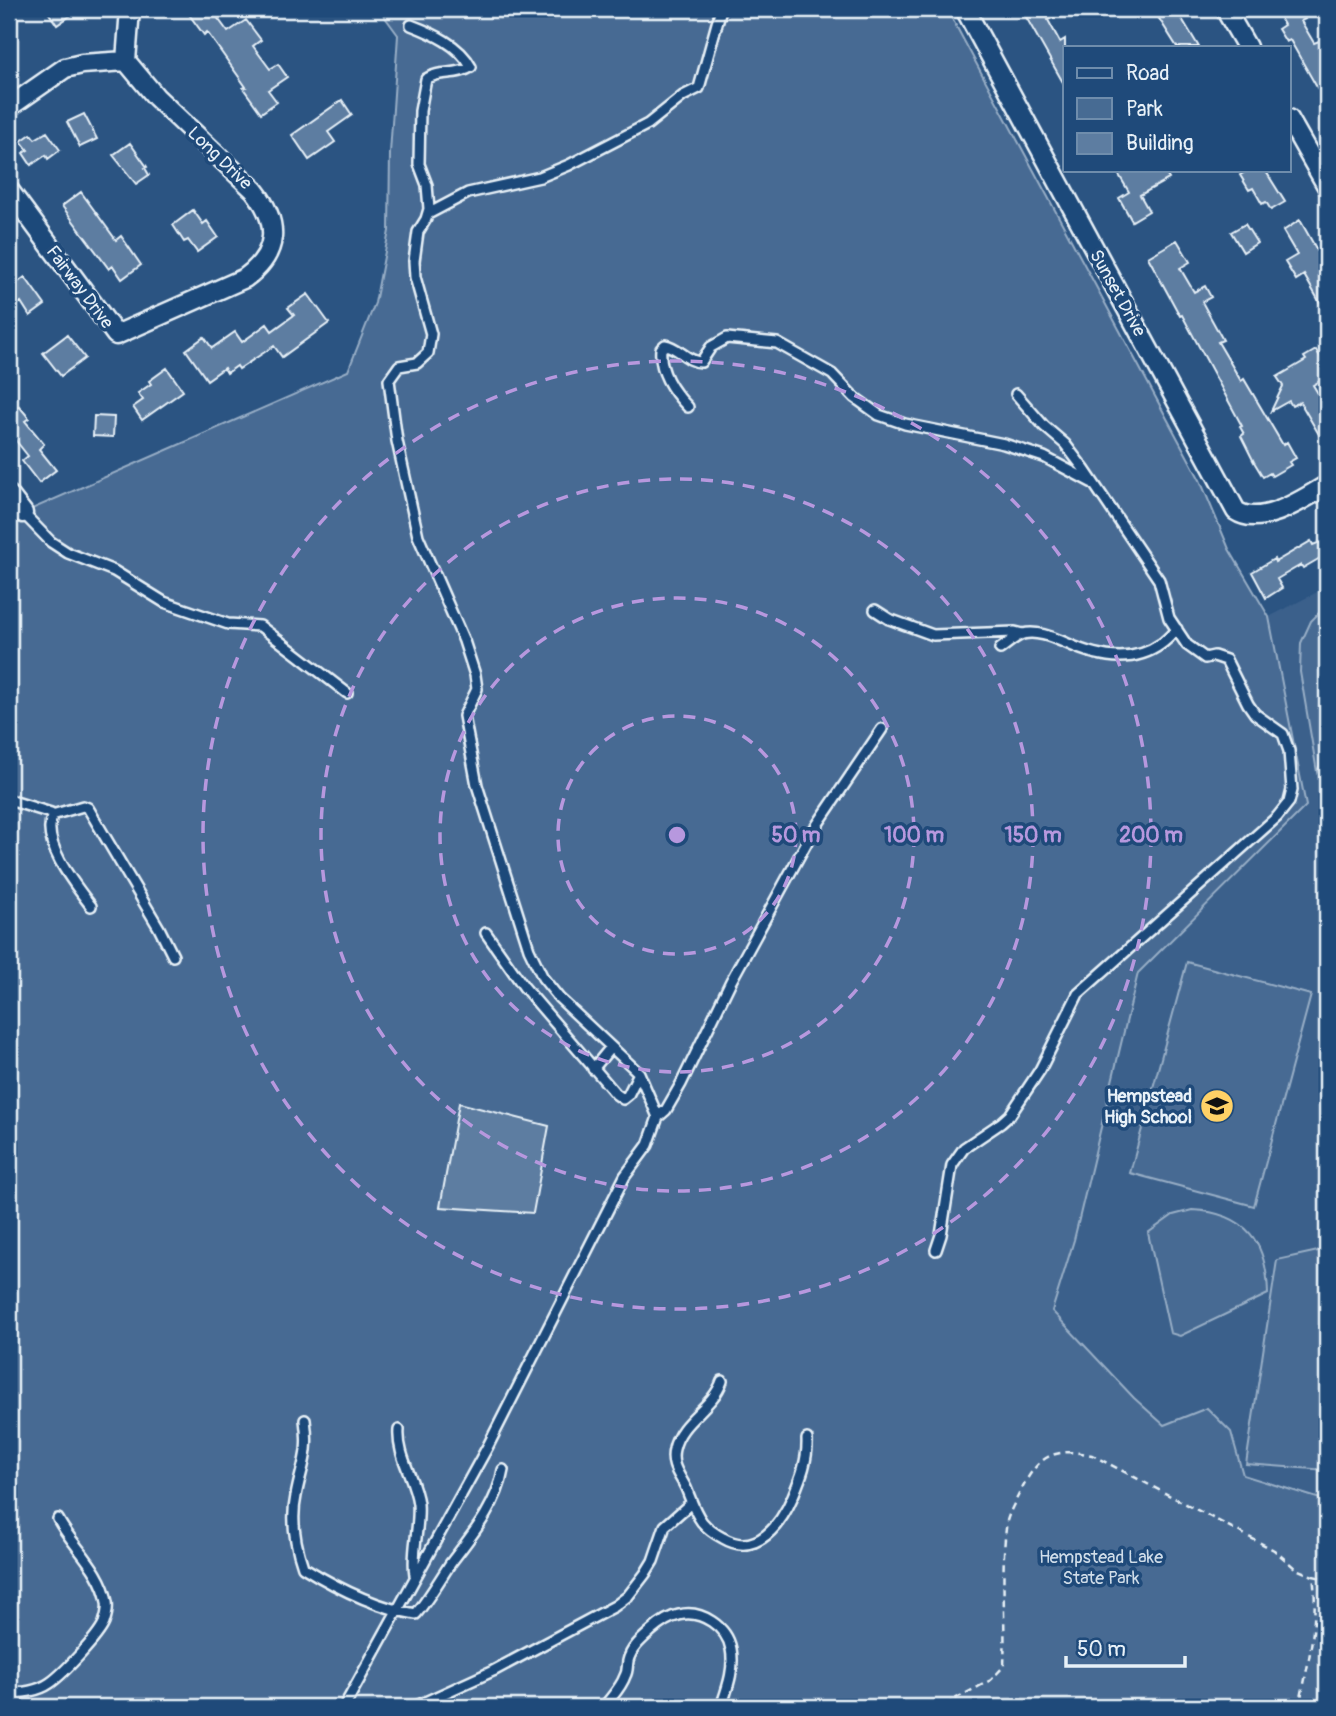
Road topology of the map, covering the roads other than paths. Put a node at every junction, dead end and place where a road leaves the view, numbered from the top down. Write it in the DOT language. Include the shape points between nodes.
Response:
graph roads {
  1 [pos="130,9"];
  2 [pos="721,9"];
  3 [pos="965,9"];
  4 [pos="1225,9"];
  5 [pos="411,25"];
  6 [pos="1246,46"];
  7 [pos="125,61"];
  8 [pos="9,107"];
  9 [pos="1290,121"];
  10 [pos="1327,186"];
  11 [pos="9,190"];
  12 [pos="428,214"];
  13 [pos="210,294"];
  14 [pos="1016,394"];
  15 [pos="688,407"];
  16 [pos="1093,483"];
  17 [pos="1327,485"];
  18 [pos="9,495"];
  19 [pos="23,513"];
  20 [pos="875,610"];
  21 [pos="1177,629"];
  22 [pos="1023,634"];
  23 [pos="1000,649"];
  24 [pos="347,693"];
  25 [pos="882,729"];
  26 [pos="9,800"];
  27 [pos="52,815"];
  28 [pos="91,906"];
  29 [pos="486,933"];
  30 [pos="173,957"];
  31 [pos="611,1047"];
  32 [pos="593,1069"];
  33 [pos="639,1073"];
  34 [pos="659,1117"];
  35 [pos="936,1250"];
  36 [pos="722,1381"];
  37 [pos="305,1420"];
  38 [pos="399,1430"];
  39 [pos="807,1439"];
  40 [pos="503,1470"];
  41 [pos="691,1503"];
  42 [pos="58,1519"];
  43 [pos="415,1575"];
  44 [pos="396,1609"];
  45 [pos="9,1693"];
  46 [pos="14,1707"];
  47 [pos="344,1707"];
  48 [pos="414,1707"];
  49 [pos="604,1707"];
  50 [pos="721,1707"];
  1 -- 7 [label="street"];
  2 -- 12 [label="lane" via="699,88 648,124 540,177 468,193"];
  3 -- 17 [label="street, Sunset Drive" via="1236,511 1243,516 1272,514"];
  4 -- 6 [label="street"];
  5 -- 12 [label="lane" via="449,44 471,67 432,75 424,85 419,158 427,185"];
  7 -- 8 [label="street" via="65,68"];
  7 -- 13 [label="street, Long Drive" via="266,204 272,243 258,269"];
  9 -- 10 [label="street"];
  11 -- 13 [label="street, Fairway Drive" via="116,335"];
  12 -- 31 [label="lane" via="418,232 414,261 430,334 428,353 417,363 399,366 389,380 408,496 418,536 475,675 477,689 464,716 477,785 529,949 559,998"];
  14 -- 16 [label="lane" via="1065,444"];
  15 -- 16 [label="lane" via="668,379 661,357 665,345 701,362 711,347 727,338 777,343 832,374 879,415 1004,444 1044,457"];
  16 -- 21 [label="lane" via="1159,580 1169,618"];
  18 -- 19 [label="street"];
  19 -- 24 [label="lane" via="68,553 114,571 164,602 228,624 260,626"];
  20 -- 22 [label="lane" via="933,635"];
  21 -- 22 [label="lane" via="1160,645 1119,657 1099,656 1052,636"];
  21 -- 35 [label="lane" via="1205,658 1226,660 1255,714 1283,734 1293,772 1289,802 1231,860 1078,994 1040,1070 1010,1115 973,1141 952,1166"];
  22 -- 23 [label="lane"];
  25 -- 34 [label="lane" via="813,831 681,1084"];
  26 -- 27 [label="lane"];
  27 -- 28 [label="lane" via="52,842"];
  27 -- 30 [label="lane" via="88,808"];
  29 -- 32 [label="lane" via="524,987"];
  31 -- 32 [label="lane"];
  31 -- 33 [label="lane"];
  32 -- 33 [label="lane" via="623,1099"];
  33 -- 34 [label="lane"];
  34 -- 43 [label="lane" via="488,1446"];
  36 -- 41 [label="lane" via="674,1447 676,1473"];
  37 -- 44 [label="lane" via="307,1453 294,1516 303,1567 376,1604"];
  38 -- 43 [label="lane" via="398,1444 418,1502"];
  39 -- 41 [label="lane" via="803,1472 789,1505 762,1540 741,1545 728,1541 704,1524"];
  40 -- 44 [label="lane" via="485,1516 425,1603 416,1614"];
  41 -- 48 [label="lane" via="665,1526 649,1567 615,1606"];
  42 -- 45 [label="lane" via="102,1588 106,1615 95,1636 50,1684"];
  43 -- 44 [label="lane"];
  44 -- 47 [label="lane"];
  45 -- 46 [label="lane"];
  49 -- 50 [label="lane" via="625,1679 635,1646 662,1622 689,1613 713,1622 729,1641 730,1679"];
}
